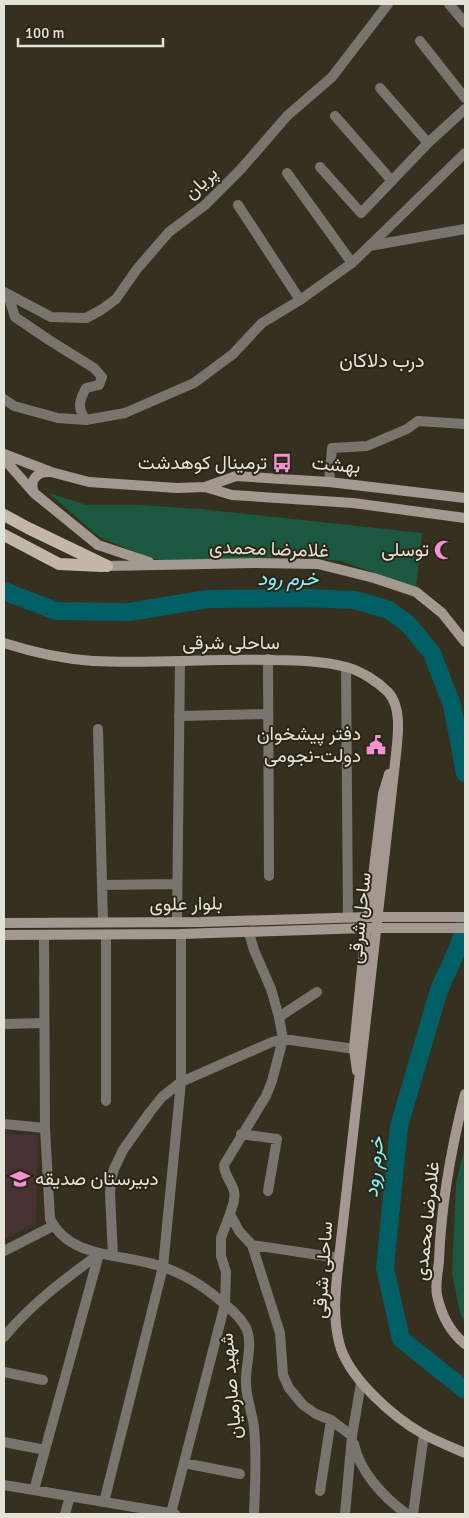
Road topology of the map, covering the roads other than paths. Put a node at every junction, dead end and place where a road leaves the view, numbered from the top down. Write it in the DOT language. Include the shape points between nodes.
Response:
graph roads {
  1 [pos="388,4"];
  2 [pos="450,4"];
  3 [pos="465,23"];
  4 [pos="420,41"];
  5 [pos="380,88"];
  6 [pos="465,98"];
  7 [pos="465,109"];
  8 [pos="335,116"];
  9 [pos="428,143"];
  10 [pos="465,154"];
  11 [pos="320,166"];
  12 [pos="287,174"];
  13 [pos="392,181"];
  14 [pos="238,205"];
  15 [pos="465,229"];
  16 [pos="369,246"];
  17 [pos="352,263"];
  18 [pos="6,294"];
  19 [pos="300,300"];
  20 [pos="4,399"];
  21 [pos="86,420"];
  22 [pos="465,424"];
  23 [pos="4,454"];
  24 [pos="4,460"];
  25 [pos="50,472"];
  26 [pos="329,482"];
  27 [pos="355,485"];
  28 [pos="205,487"];
  29 [pos="34,493"];
  30 [pos="465,498"];
  31 [pos="353,503"];
  32 [pos="4,515"];
  33 [pos="465,518"];
  34 [pos="4,535"];
  35 [pos="157,565"];
  36 [pos="107,566"];
  37 [pos="465,642"];
  38 [pos="4,644"];
  39 [pos="268,660"];
  40 [pos="180,661"];
  41 [pos="346,667"];
  42 [pos="268,714"];
  43 [pos="179,716"];
  44 [pos="98,730"];
  45 [pos="396,754"];
  46 [pos="269,876"];
  47 [pos="177,884"];
  48 [pos="102,885"];
  49 [pos="348,917"];
  50 [pos="368,917"];
  51 [pos="465,917"];
  52 [pos="102,922"];
  53 [pos="177,922"];
  54 [pos="4,923"];
  55 [pos="366,928"];
  56 [pos="465,928"];
  57 [pos="249,932"];
  58 [pos="180,934"];
  59 [pos="4,935"];
  60 [pos="44,935"];
  61 [pos="106,935"];
  62 [pos="317,992"];
  63 [pos="279,1017"];
  64 [pos="44,1023"];
  65 [pos="4,1024"];
  66 [pos="283,1039"];
  67 [pos="358,1049"];
  68 [pos="181,1082"];
  69 [pos="359,1087"];
  70 [pos="465,1094"];
  71 [pos="106,1101"];
  72 [pos="4,1124"];
  73 [pos="45,1128"];
  74 [pos="241,1134"];
  75 [pos="268,1191"];
  76 [pos="230,1214"];
  77 [pos="53,1226"];
  78 [pos="252,1245"];
  79 [pos="4,1251"];
  80 [pos="99,1254"];
  81 [pos="113,1256"];
  82 [pos="339,1258"];
  83 [pos="163,1267"];
  84 [pos="225,1304"];
  85 [pos="4,1337"];
  86 [pos="465,1344"];
  87 [pos="4,1372"];
  88 [pos="42,1380"];
  89 [pos="361,1383"];
  90 [pos="331,1420"];
  91 [pos="424,1434"];
  92 [pos="352,1436"];
  93 [pos="4,1442"];
  94 [pos="45,1450"];
  95 [pos="465,1453"];
  96 [pos="184,1463"];
  97 [pos="240,1474"];
  98 [pos="4,1485"];
  99 [pos="34,1490"];
  100 [pos="320,1491"];
  101 [pos="70,1496"];
  102 [pos="104,1502"];
  103 [pos="130,1510"];
  104 [pos="65,1514"];
  105 [pos="173,1514"];
  106 [pos="254,1514"];
  107 [pos="345,1514"];
  108 [pos="407,1514"];
  109 [pos="413,1514"];
  1 -- 18 [label="street, پریان" via="332,77 287,116 205,205 169,232 116,299 102,310 86,318 51,317"];
  2 -- 3 [label="street"];
  4 -- 6 [label="street"];
  5 -- 9 [label="street"];
  7 -- 9 [label="street"];
  8 -- 13 [label="street"];
  9 -- 13 [label="street"];
  10 -- 16 [label="street"];
  11 -- 13 [label="street" via="361,213"];
  12 -- 17 [label="street"];
  14 -- 19 [label="street"];
  15 -- 16 [label="street"];
  16 -- 17 [label="street"];
  17 -- 19 [label="street"];
  18 -- 21 [label="street, پریان" via="15,317 94,368 102,377 99,385 86,388 80,399 81,413"];
  19 -- 21 [label="street" via="262,323 232,354 194,383 125,413"];
  20 -- 21 [label="street" via="14,406 58,418"];
  22 -- 26 [label="street" via="418,421 367,446 332,448"];
  23 -- 25 [label="main road, بهشت"];
  24 -- 29 [label="main road"];
  25 -- 28 [label="main road, بهشت" via="89,482"];
  25 -- 29 [label="main road" via="45,471 35,477"];
  26 -- 27 [label="main road, بهشت"];
  26 -- 28 [label="main road, بهشت" via="236,476"];
  27 -- 30 [label="main road, بهشت"];
  27 -- 31 [label="main road"];
  28 -- 31 [label="main road, بهشت" via="232,495"];
  29 -- 35 [label="main road" via="98,545"];
  31 -- 33 [label="main road, بهشت"];
  32 -- 36 [label="main road"];
  34 -- 36 [label="main road" via="59,564"];
  35 -- 36 [label="main road, غلامرضا محمدی"];
  35 -- 37 [label="main road, غلامرضا محمدی" via="318,564 416,592 442,613"];
  38 -- 40 [label="main road, ساحلی شرقی" via="92,660"];
  39 -- 40 [label="main road, ساحلی شرقی"];
  39 -- 41 [label="main road, ساحلی شرقی" via="299,660"];
  39 -- 42 [label="street"];
  40 -- 43 [label="street"];
  41 -- 45 [label="main road, ساحلی شرقی" via="365,675 389,693 398,722"];
  41 -- 49 [label="street"];
  42 -- 43 [label="street"];
  42 -- 46 [label="street"];
  43 -- 47 [label="street"];
  44 -- 48 [label="street"];
  45 -- 50 [label="main road" via="383,794"];
  45 -- 67 [label="main road, ساحل شرقی"];
  47 -- 48 [label="street"];
  47 -- 53 [label="street"];
  48 -- 52 [label="street"];
  49 -- 50 [label="main road, بلوار علوی"];
  49 -- 53 [label="main road, بلوار علوی"];
  50 -- 51 [label="main road, بلوار علوی, bridge"];
  52 -- 53 [label="main road, بلوار علوی"];
  52 -- 54 [label="main road, بلوار علوی"];
  55 -- 56 [label="main road, بلوار علوی, bridge"];
  55 -- 57 [label="main road, بلوار علوی"];
  55 -- 67 [label="main road"];
  57 -- 58 [label="main road, بلوار علوی"];
  57 -- 63 [label="street"];
  58 -- 61 [label="main road, بلوار علوی"];
  58 -- 68 [label="street"];
  59 -- 60 [label="main road, بلوار علوی"];
  60 -- 61 [label="main road, بلوار علوی"];
  60 -- 64 [label="street"];
  61 -- 71 [label="street"];
  62 -- 63 [label="street"];
  63 -- 66 [label="street"];
  64 -- 65 [label="street"];
  64 -- 73 [label="street"];
  66 -- 67 [label="street"];
  66 -- 68 [label="street"];
  66 -- 74 [label="street" via="266,1096"];
  67 -- 69 [label="main road, ساحل شرقی"];
  68 -- 81 [label="street" via="150,1112 123,1150 114,1169 110,1194"];
  68 -- 83 [label="street"];
  69 -- 82 [label="main road, ساحلی شرقی"];
  70 -- 86 [label="main road, غلامرضا محمدی" via="453,1141 441,1221 437,1294 446,1322"];
  72 -- 73 [label="street"];
  73 -- 77 [label="street" via="48,1214"];
  74 -- 75 [label="street" via="277,1139"];
  74 -- 76 [label="street" via="224,1165 235,1198"];
  76 -- 78 [label="street"];
  76 -- 84 [label="street" via="221,1238 221,1256 226,1272"];
  77 -- 79 [label="street"];
  77 -- 80 [label="street, شهید صارمیان" via="78,1247"];
  78 -- 82 [label="street"];
  78 -- 90 [label="street" via="280,1333 283,1375 303,1405"];
  80 -- 81 [label="street, شهید صارمیان"];
  80 -- 85 [label="street" via="20,1317"];
  80 -- 94 [label="street"];
  81 -- 83 [label="street, شهید صارمیان"];
  82 -- 89 [label="main road, ساحلی شرقی" via="335,1299 339,1344"];
  83 -- 84 [label="street, شهید صارمیان"];
  83 -- 102 [label="street"];
  84 -- 96 [label="street"];
  84 -- 106 [label="street, شهید صارمیان" via="243,1322 249,1344 246,1391 254,1427"];
  87 -- 88 [label="street"];
  89 -- 91 [label="main road, ساحلی شرقی" via="401,1420"];
  89 -- 92 [label="street"];
  90 -- 92 [label="street"];
  90 -- 100 [label="street"];
  91 -- 95 [label="main road, ساحلی شرقی"];
  91 -- 109 [label="street"];
  92 -- 107 [label="street"];
  92 -- 108 [label="street" via="356,1451 371,1478"];
  93 -- 94 [label="street"];
  94 -- 99 [label="street"];
  96 -- 97 [label="street"];
  96 -- 105 [label="street"];
  98 -- 99 [label="street"];
  99 -- 101 [label="street"];
  101 -- 102 [label="street"];
  101 -- 104 [label="street"];
  102 -- 103 [label="street"];
  103 -- 105 [label="street"];
}
